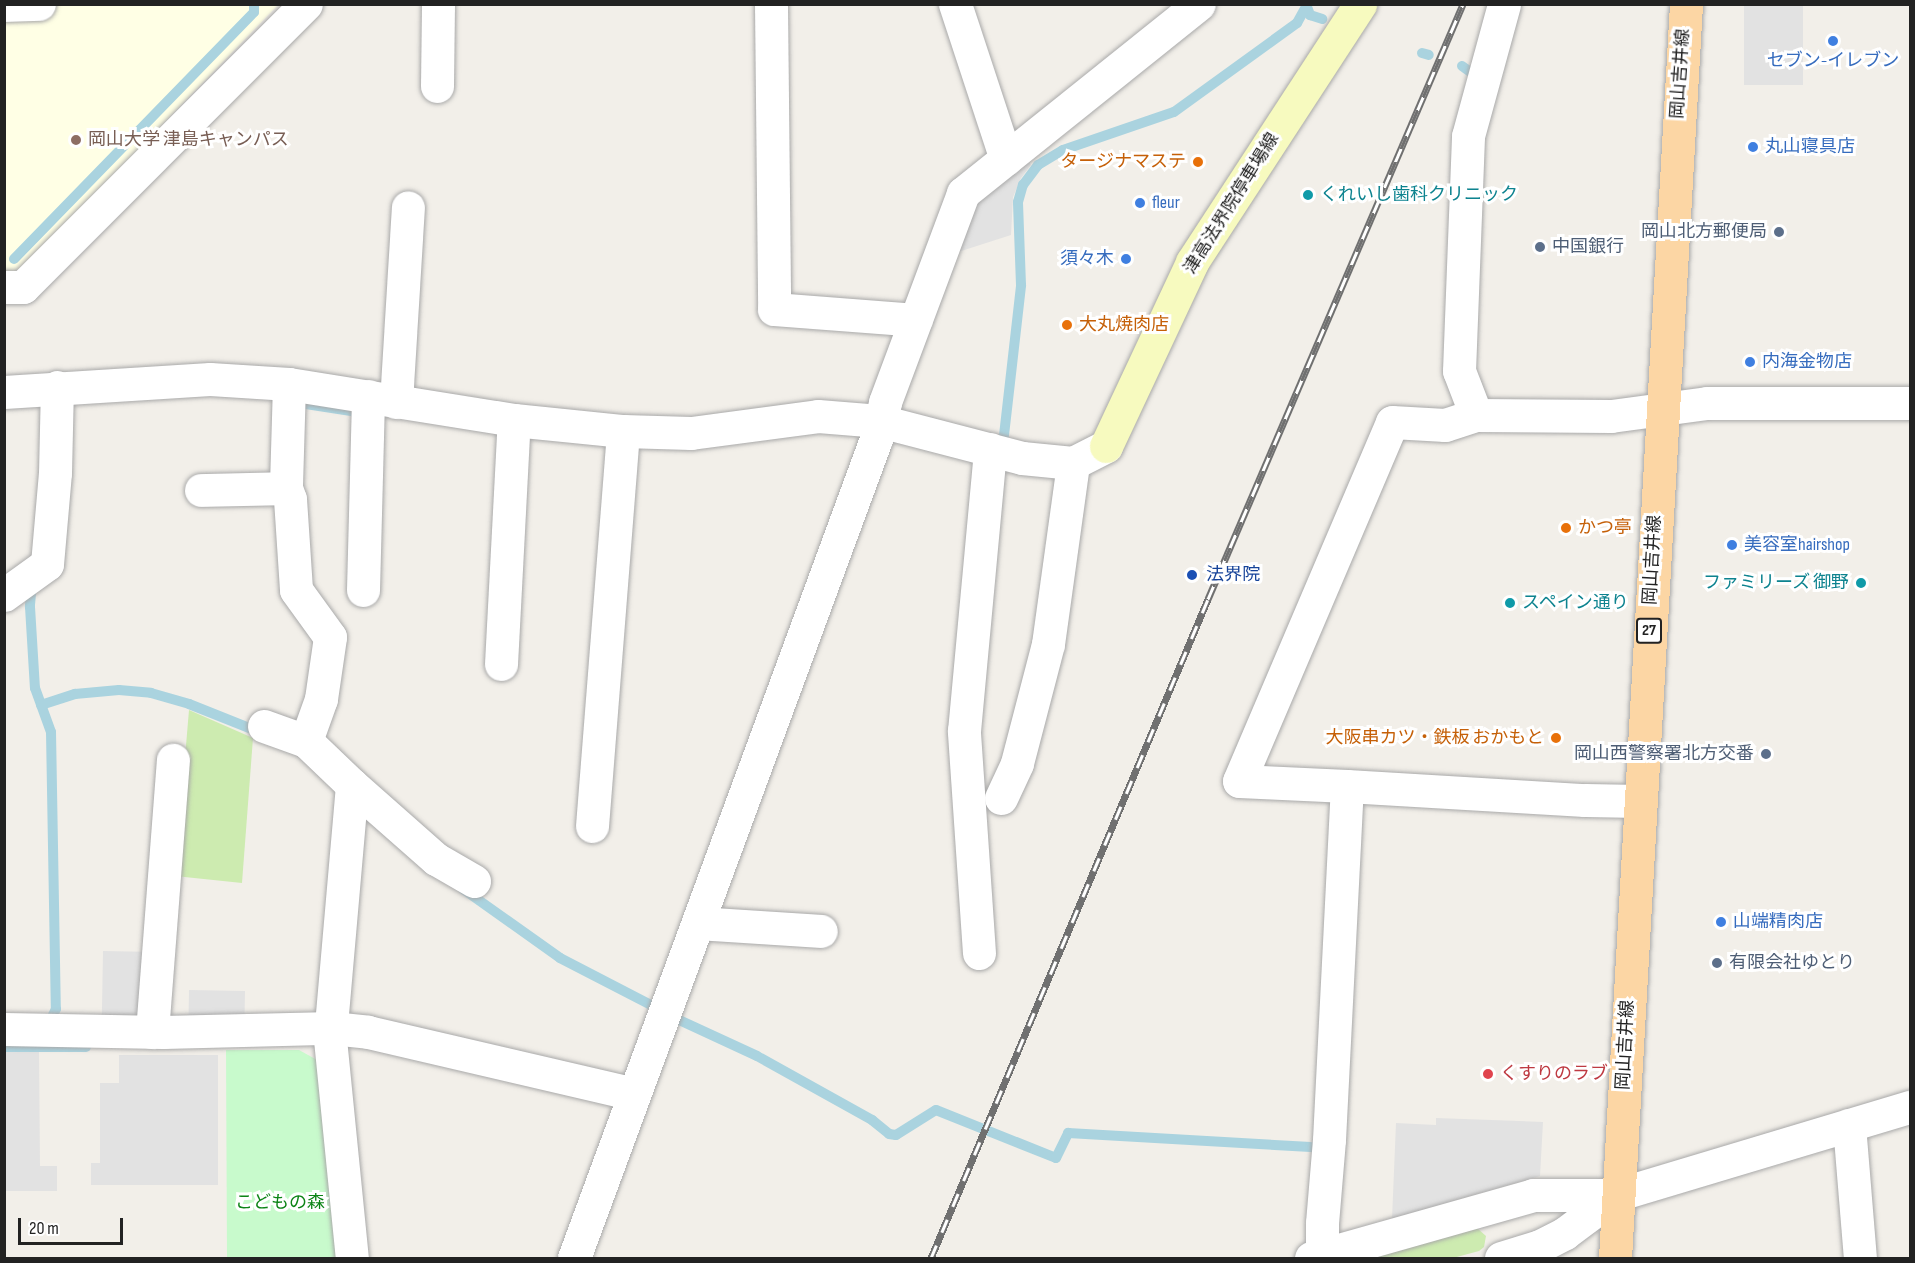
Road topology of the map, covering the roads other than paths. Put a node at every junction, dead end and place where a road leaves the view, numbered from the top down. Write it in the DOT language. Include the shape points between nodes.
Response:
graph roads {
  1 [pos="39,4"];
  2 [pos="306,4"];
  3 [pos="438,4"];
  4 [pos="771,4"];
  5 [pos="955,4"];
  6 [pos="1199,4"];
  7 [pos="1360,4"];
  8 [pos="1504,4"];
  9 [pos="1686,4"];
  10 [pos="4,5"];
  11 [pos="437,86"];
  12 [pos="1006,159"];
  13 [pos="408,207"];
  14 [pos="4,287"];
  15 [pos="916,320"];
  16 [pos="4,392"];
  17 [pos="288,396"];
  18 [pos="57,400"];
  19 [pos="1911,403"];
  20 [pos="375,407"];
  21 [pos="1661,409"];
  22 [pos="1476,415"];
  23 [pos="514,420"];
  24 [pos="880,421"];
  25 [pos="622,431"];
  26 [pos="1106,446"];
  27 [pos="990,448"];
  28 [pos="1072,463"];
  29 [pos="286,488"];
  30 [pos="201,490"];
  31 [pos="22,583"];
  32 [pos="363,590"];
  33 [pos="501,664"];
  34 [pos="264,726"];
  35 [pos="306,741"];
  36 [pos="173,760"];
  37 [pos="352,785"];
  38 [pos="1347,786"];
  39 [pos="1001,798"];
  40 [pos="1640,801"];
  41 [pos="592,826"];
  42 [pos="474,881"];
  43 [pos="698,923"];
  44 [pos="821,931"];
  45 [pos="979,953"];
  46 [pos="4,1029"];
  47 [pos="152,1032"];
  48 [pos="330,1039"];
  49 [pos="634,1094"];
  50 [pos="1911,1107"];
  51 [pos="1849,1125"];
  52 [pos="1616,1195"];
  53 [pos="1318,1257"];
  54 [pos="352,1258"];
  55 [pos="574,1258"];
  56 [pos="1501,1258"];
  57 [pos="1615,1258"];
  58 [pos="1860,1258"];
  1 -- 10 [label="street"];
  2 -- 14 [label="street" via="23,287"];
  3 -- 11 [label="street"];
  4 -- 15 [label="street" via="774,309"];
  5 -- 12 [label="street"];
  6 -- 12 [label="street"];
  7 -- 26 [label="main road, 津高法界院停車場線" via="1192,262"];
  8 -- 22 [label="street" via="1468,136 1459,371"];
  9 -- 21 [label="main road, 岡山吉井線 / 27"];
  12 -- 15 [label="street" via="963,193"];
  13 -- 20 [label="street"];
  15 -- 24 [label="street"];
  16 -- 18 [label="street"];
  17 -- 18 [label="street" via="210,379"];
  17 -- 20 [label="street"];
  17 -- 29 [label="street"];
  18 -- 31 [label="street" via="47,564"];
  19 -- 21 [label="street" via="1707,404"];
  20 -- 23 [label="street"];
  20 -- 32 [label="street"];
  21 -- 22 [label="street" via="1611,416"];
  21 -- 40 [label="main road, 岡山吉井線 / 27"];
  22 -- 38 [label="street" via="1445,424 1392,422 1239,781"];
  23 -- 25 [label="street"];
  23 -- 33 [label="street"];
  24 -- 25 [label="street" via="818,416 691,433"];
  24 -- 27 [label="street"];
  24 -- 43 [label="street"];
  25 -- 41 [label="street"];
  26 -- 28 [label="street"];
  27 -- 28 [label="street" via="1022,458"];
  27 -- 45 [label="street" via="964,731"];
  28 -- 39 [label="street" via="1048,644 1017,763"];
  29 -- 30 [label="street"];
  29 -- 35 [label="street" via="296,590 330,637 321,699"];
  34 -- 35 [label="street"];
  35 -- 37 [label="street"];
  36 -- 47 [label="street"];
  37 -- 42 [label="street" via="436,859"];
  37 -- 48 [label="street"];
  38 -- 40 [label="street"];
  38 -- 53 [label="street" via="1329,1140"];
  40 -- 52 [label="main road, 岡山吉井線 / 27"];
  43 -- 44 [label="street"];
  43 -- 49 [label="street"];
  46 -- 47 [label="street"];
  47 -- 48 [label="street"];
  48 -- 49 [label="street" via="368,1032"];
  48 -- 54 [label="street"];
  49 -- 55 [label="street"];
  50 -- 51 [label="street"];
  51 -- 52 [label="street"];
  51 -- 58 [label="street"];
  52 -- 53 [label="street" via="1533,1195"];
  52 -- 56 [label="street" via="1565,1233 1538,1247"];
  52 -- 57 [label="main road, 岡山吉井線 / 27"];
}
